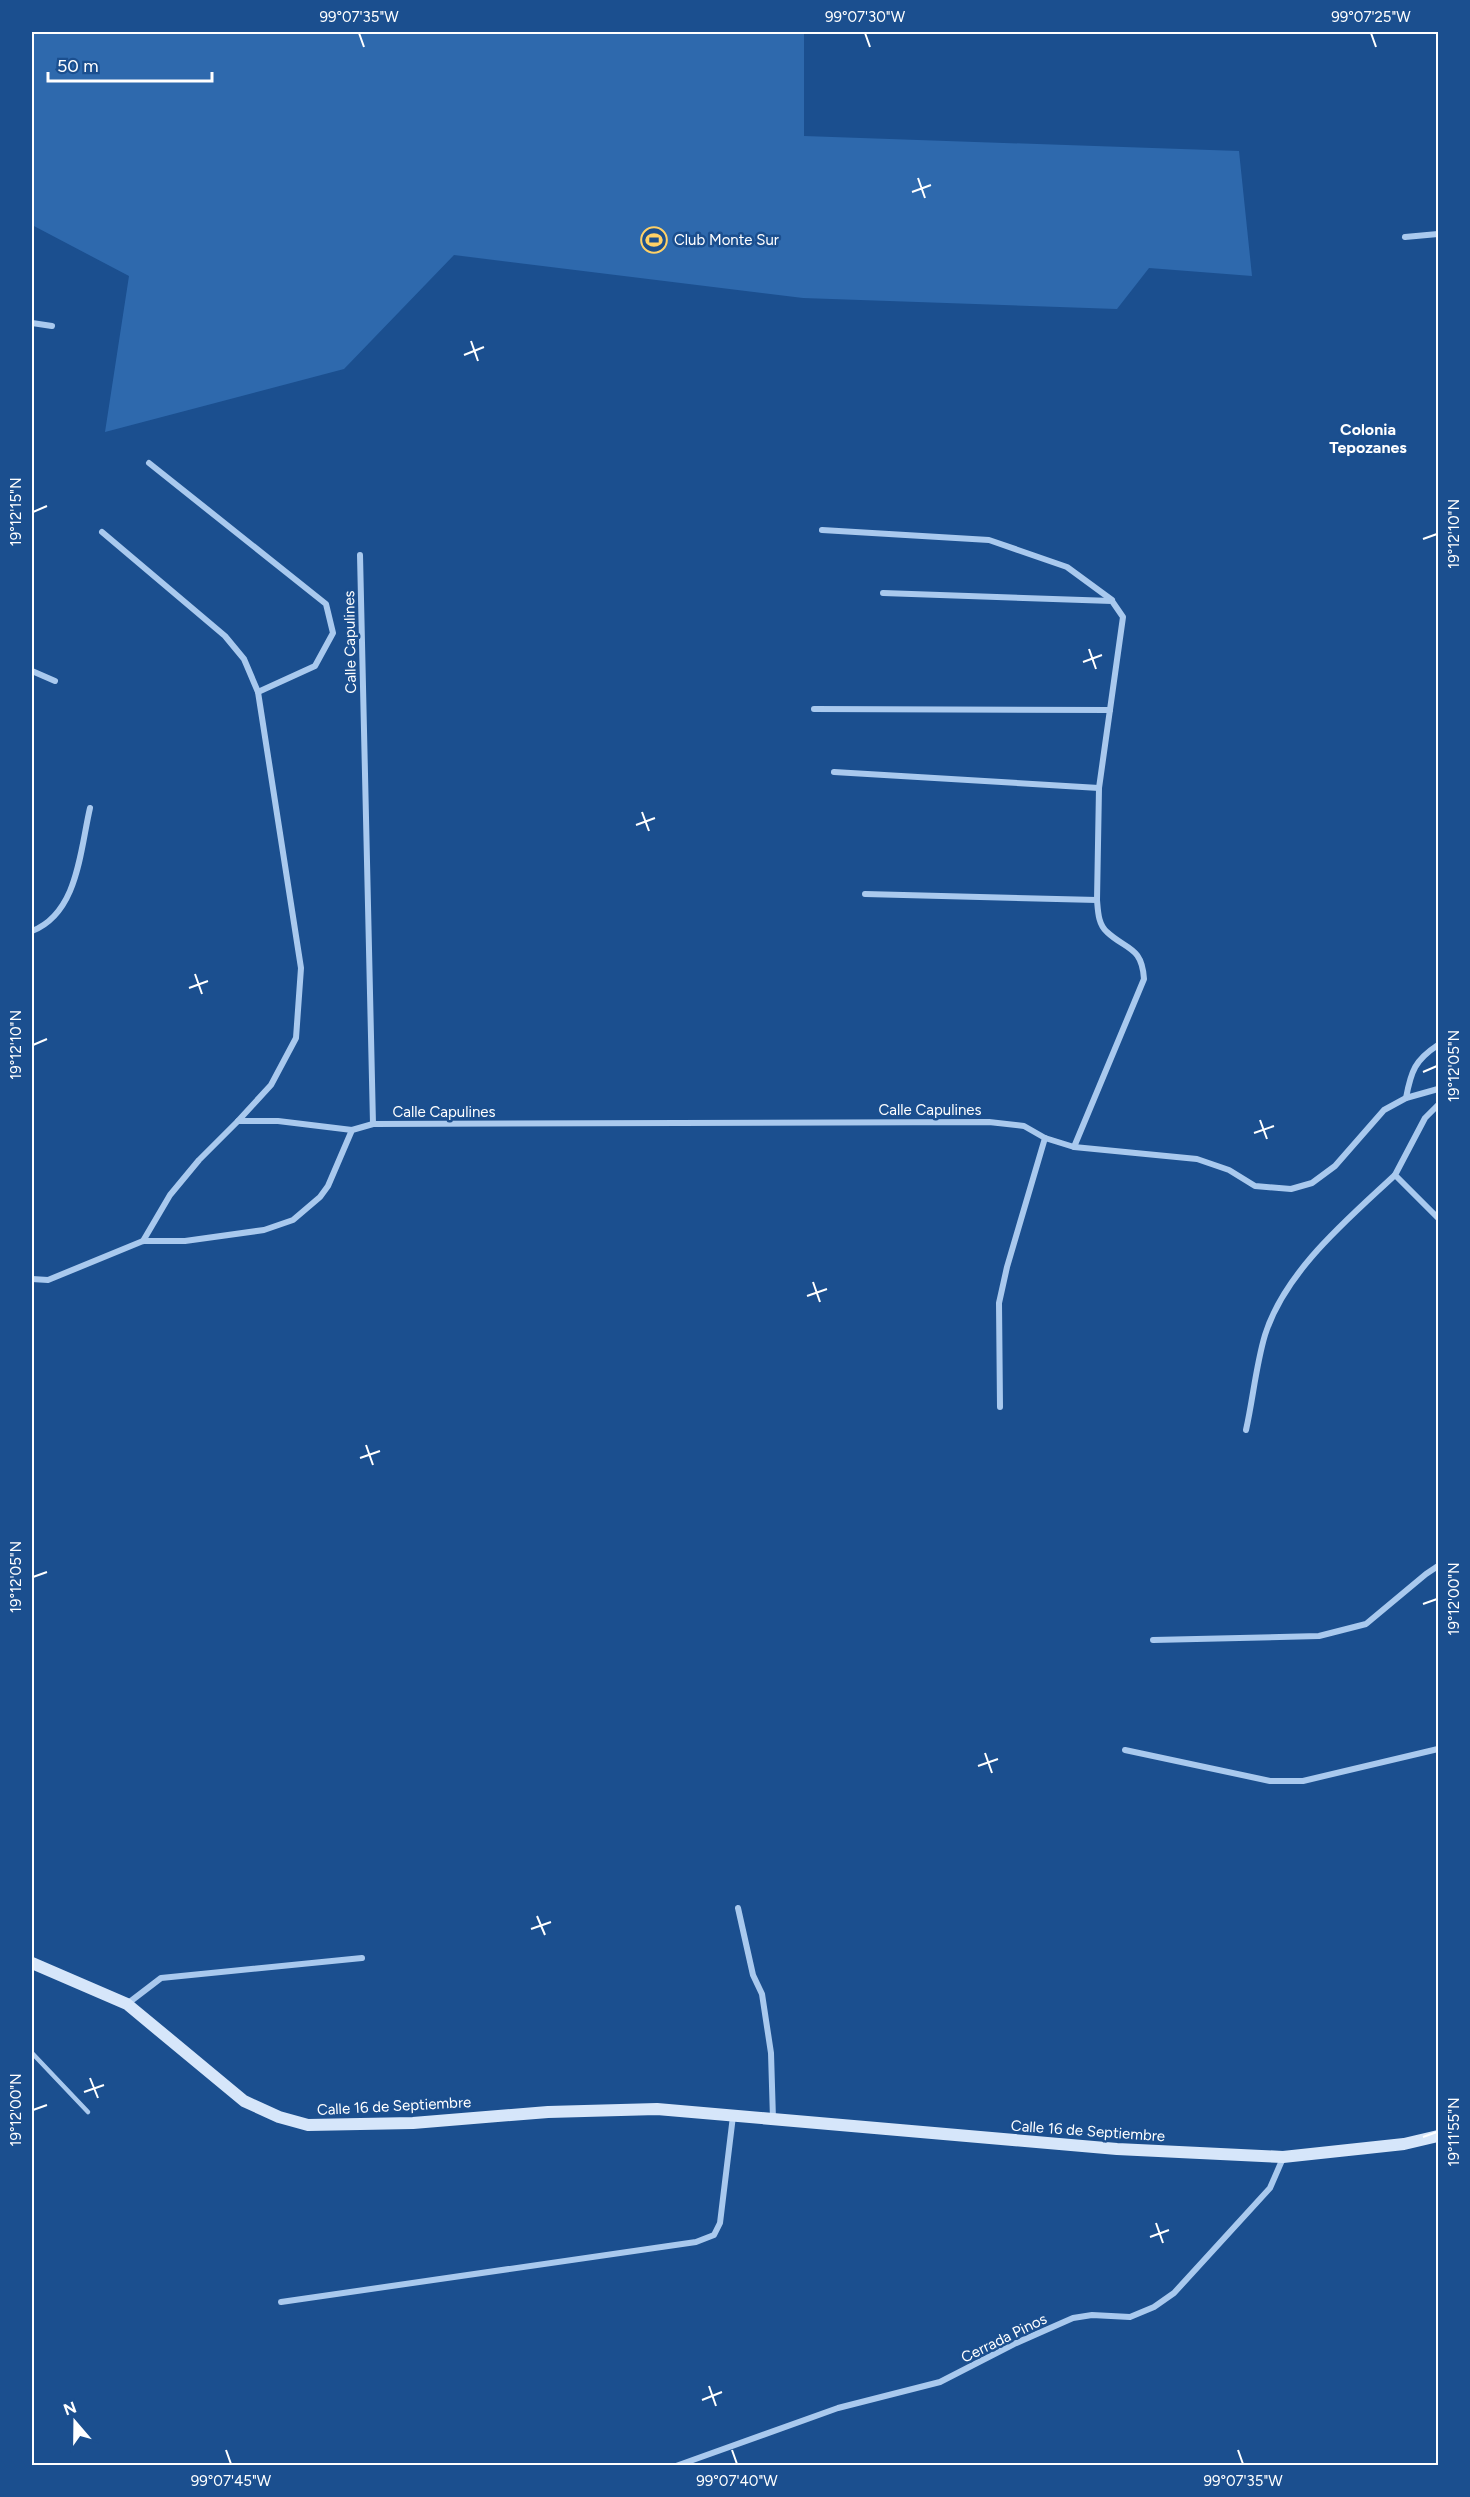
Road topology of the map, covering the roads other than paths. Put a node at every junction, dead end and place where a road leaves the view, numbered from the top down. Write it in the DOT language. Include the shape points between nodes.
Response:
graph roads {
  1 [pos="1438,234"];
  2 [pos="1405,237"];
  3 [pos="32,323"];
  4 [pos="52,326"];
  5 [pos="149,463"];
  6 [pos="822,530"];
  7 [pos="102,532"];
  8 [pos="360,555"];
  9 [pos="883,593"];
  10 [pos="1112,601"];
  11 [pos="32,671"];
  12 [pos="55,681"];
  13 [pos="258,692"];
  14 [pos="814,709"];
  15 [pos="1110,710"];
  16 [pos="834,772"];
  17 [pos="1099,788"];
  18 [pos="90,808"];
  19 [pos="865,894"];
  20 [pos="1097,900"];
  21 [pos="32,931"];
  22 [pos="1438,1045"];
  23 [pos="1438,1089"];
  24 [pos="1406,1098"];
  25 [pos="1438,1105"];
  26 [pos="238,1121"];
  27 [pos="373,1124"];
  28 [pos="352,1130"];
  29 [pos="1045,1138"];
  30 [pos="1074,1147"];
  31 [pos="1395,1175"];
  32 [pos="1438,1218"];
  33 [pos="143,1241"];
  34 [pos="32,1279"];
  35 [pos="1000,1407"];
  36 [pos="1246,1430"];
  37 [pos="1438,1566"];
  38 [pos="1153,1641"];
  39 [pos="1438,1749"];
  40 [pos="1125,1750"];
  41 [pos="738,1908"];
  42 [pos="362,1958"];
  43 [pos="32,1963"];
  44 [pos="127,2004"];
  45 [pos="32,2053"];
  46 [pos="88,2112"];
  47 [pos="734,2115"];
  48 [pos="773,2119"];
  49 [pos="1438,2136"];
  50 [pos="1283,2157"];
  51 [pos="281,2302"];
  52 [pos="676,2466"];
  1 -- 2 [label="street"];
  3 -- 4 [label="street"];
  5 -- 13 [label="street" via="326,604 333,633 315,666"];
  6 -- 10 [label="street" via="989,540 1067,567"];
  7 -- 13 [label="street" via="225,636 244,659"];
  8 -- 27 [label="street, Calle Capulines"];
  9 -- 10 [label="street"];
  10 -- 15 [label="street" via="1123,617"];
  11 -- 12 [label="street"];
  13 -- 26 [label="street" via="301,968 296,1038 271,1085"];
  14 -- 15 [label="street"];
  15 -- 17 [label="street"];
  16 -- 17 [label="street"];
  17 -- 20 [label="street"];
  18 -- 21 [label="street" via="72,887 52,921"];
  19 -- 20 [label="street"];
  20 -- 30 [label="street" via="1105,931 1134,950 1143,965 1144,979"];
  22 -- 24 [label="street" via="1424,1054 1412,1071"];
  23 -- 24 [label="street, Calle Capulines"];
  24 -- 30 [label="street, Calle Capulines" via="1384,1110 1335,1166 1312,1183 1292,1189 1255,1186 1229,1170 1197,1159"];
  25 -- 31 [label="street" via="1425,1118"];
  26 -- 28 [label="street" via="278,1121"];
  26 -- 33 [label="street" via="170,1195"];
  27 -- 28 [label="street, Calle Capulines"];
  27 -- 29 [label="street, Calle Capulines" via="989,1122 1024,1126"];
  28 -- 33 [label="street" via="328,1186 293,1220 264,1230 185,1241"];
  29 -- 30 [label="street, Calle Capulines"];
  29 -- 35 [label="street" via="999,1303"];
  31 -- 32 [label="street"];
  31 -- 36 [label="street" via="1326,1239 1282,1299 1265,1334"];
  33 -- 34 [label="street" via="48,1280"];
  37 -- 38 [label="street" via="1366,1624 1319,1636"];
  39 -- 40 [label="street" via="1303,1781 1270,1781"];
  41 -- 48 [label="street" via="753,1975 762,1994 771,2053"];
  42 -- 44 [label="street" via="161,1978"];
  43 -- 44 [label="main road, Calle 16 de Septiembre"];
  44 -- 47 [label="main road, Calle 16 de Septiembre" via="244,2101 308,2125 657,2109"];
  45 -- 46 [label="lane"];
  47 -- 48 [label="main road, Calle 16 de Septiembre"];
  47 -- 51 [label="street" via="720,2223 714,2235 696,2242"];
  48 -- 50 [label="main road, Calle 16 de Septiembre" via="1117,2149"];
  49 -- 50 [label="main road, Calle 16 de Septiembre" via="1404,2144"];
  50 -- 52 [label="street, Cerrada Pinos" via="1270,2188 1174,2293 1154,2307 1130,2317 1073,2318 940,2382 838,2408"];
}
